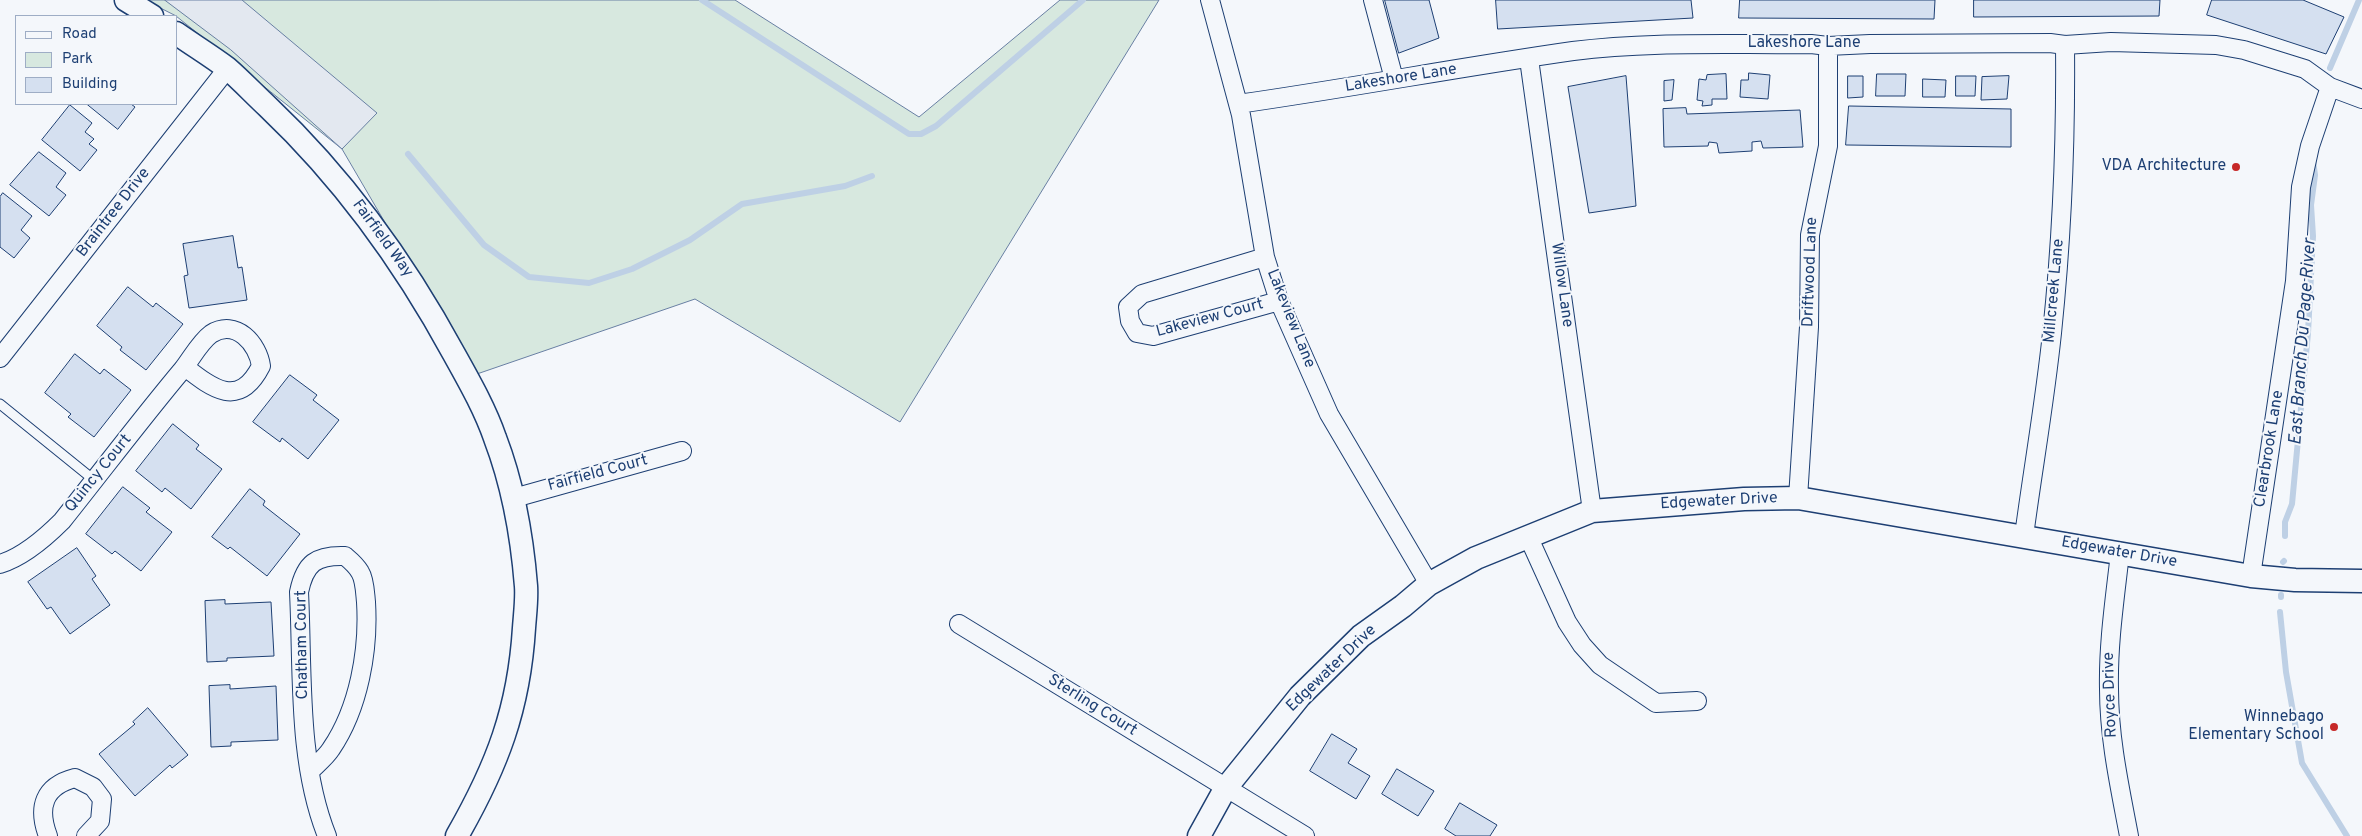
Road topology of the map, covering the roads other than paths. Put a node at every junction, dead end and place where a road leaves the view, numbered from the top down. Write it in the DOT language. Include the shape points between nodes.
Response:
graph roads {
  1 [pos="126,0"];
  2 [pos="1210,0"];
  3 [pos="1373,0"];
  4 [pos="150,15"];
  5 [pos="178,34"];
  6 [pos="2066,45"];
  7 [pos="1828,46"];
  8 [pos="1529,59"];
  9 [pos="228,69"];
  10 [pos="1394,80"];
  11 [pos="2330,87"];
  12 [pos="2362,99"];
  13 [pos="1238,104"];
  14 [pos="1265,257"];
  15 [pos="1279,301"];
  16 [pos="0,358"];
  17 [pos="185,367"];
  18 [pos="0,404"];
  19 [pos="682,451"];
  20 [pos="94,480"];
  21 [pos="514,498"];
  22 [pos="1798,498"];
  23 [pos="1592,511"];
  24 [pos="1528,536"];
  25 [pos="2024,536"];
  26 [pos="2120,553"];
  27 [pos="0,564"];
  28 [pos="2251,576"];
  29 [pos="2362,581"];
  30 [pos="1429,584"];
  31 [pos="960,624"];
  32 [pos="1697,701"];
  33 [pos="310,770"];
  34 [pos="1225,788"];
  35 [pos="48,836"];
  36 [pos="86,836"];
  37 [pos="327,836"];
  38 [pos="457,836"];
  39 [pos="1199,836"];
  40 [pos="1305,836"];
  41 [pos="2129,836"];
  1 -- 4 [label="street"];
  2 -- 13 [label="street, Lakeview Lane"];
  3 -- 10 [label="street"];
  5 -- 9 [label="street, Fairfield Way"];
  6 -- 7 [label="street, Lakeshore Lane"];
  6 -- 11 [label="street, Lakeshore Lane" via="2111,42 2216,45 2305,68"];
  6 -- 25 [label="street, Millcreek Lane" via="2062,218 2052,334"];
  7 -- 8 [label="street, Lakeshore Lane" via="1641,46 1574,51"];
  7 -- 22 [label="street, Driftwood Lane" via="1828,146 1810,235 1810,326"];
  8 -- 10 [label="street, Lakeshore Lane"];
  8 -- 23 [label="street, Willow Lane"];
  9 -- 16 [label="street, Braintree Drive"];
  9 -- 21 [label="street, Fairfield Way" via="317,156 381,234 411,279 442,331 495,437"];
  10 -- 13 [label="street, Lakeshore Lane"];
  11 -- 12 [label="street, Lakeshore Lane"];
  11 -- 28 [label="street, Clearbrook Lane" via="2310,146 2301,187 2295,281"];
  13 -- 14 [label="street, Lakeview Lane"];
  14 -- 15 [label="street, Lakeview Lane"];
  14 -- 15 [label="street, Lakeview Court" via="1142,294 1128,307 1130,321 1137,333 1153,336"];
  15 -- 30 [label="street, Lakeview Lane" via="1329,414"];
  17 -- 20 [label="street, Quincy Court"];
  18 -- 20 [label="lane"];
  19 -- 21 [label="street, Fairfield Court"];
  20 -- 27 [label="street, Quincy Court" via="51,532 10,561"];
  21 -- 38 [label="street, Fairfield Way" via="526,587 523,649 513,705 500,749 483,791"];
  22 -- 23 [label="street, Edgewater Drive"];
  22 -- 25 [label="street, Edgewater Drive"];
  23 -- 24 [label="street, Edgewater Drive"];
  24 -- 30 [label="street, Edgewater Drive" via="1476,558"];
  24 -- 32 [label="street" via="1567,622 1600,665 1656,703"];
  25 -- 26 [label="street, Edgewater Drive"];
  26 -- 28 [label="street, Edgewater Drive"];
  26 -- 41 [label="street, Royce Drive" via="2110,639 2109,690 2114,753"];
  28 -- 29 [label="street, Edgewater Drive"];
  30 -- 34 [label="street, Edgewater Drive" via="1362,636 1300,696"];
  31 -- 34 [label="street, Sterling Court"];
  33 -- 33 [label="street, Chatham Court" via="331,750 344,726 364,657 367,622 362,574 345,556 320,558 309,566 302,576 299,592"];
  33 -- 37 [label="street, Chatham Court" via="318,812"];
  34 -- 39 [label="street, Edgewater Drive"];
  34 -- 40 [label="street, Sterling Court"];
  35 -- 36 [label="street" via="42,820 49,792 62,782 75,778 93,787 102,799 100,821"];
}
